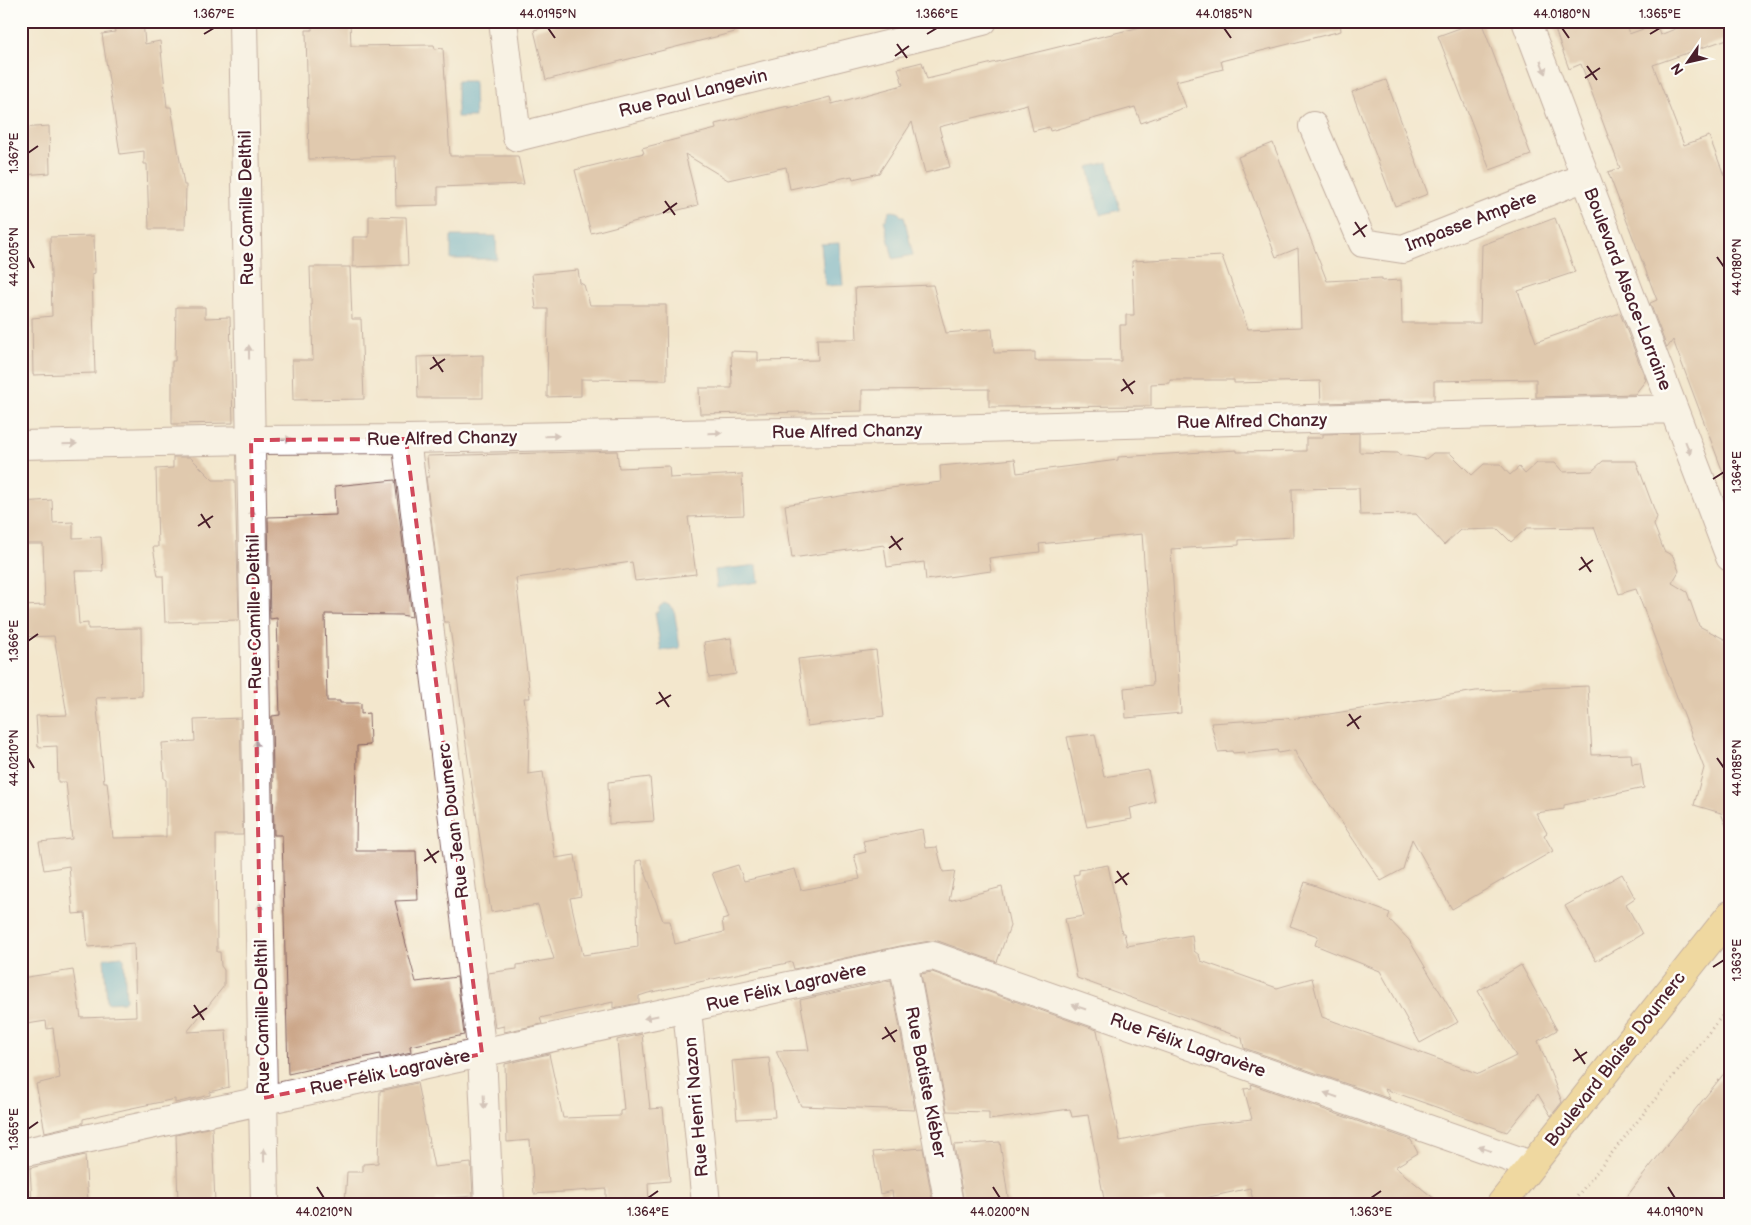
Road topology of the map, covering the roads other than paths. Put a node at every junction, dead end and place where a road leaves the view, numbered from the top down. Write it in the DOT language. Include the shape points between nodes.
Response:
graph roads {
  1 [pos="242,21"];
  2 [pos="503,21"];
  3 [pos="983,21"];
  4 [pos="1526,21"];
  5 [pos="1313,126"];
  6 [pos="1585,177"];
  7 [pos="1673,409"];
  8 [pos="406,439"];
  9 [pos="251,440"];
  10 [pos="21,445"];
  11 [pos="1730,557"];
  12 [pos="1730,915"];
  13 [pos="903,961"];
  14 [pos="687,1010"];
  15 [pos="482,1054"];
  16 [pos="263,1098"];
  17 [pos="21,1153"];
  18 [pos="1530,1165"];
  19 [pos="265,1204"];
  20 [pos="489,1204"];
  21 [pos="706,1204"];
  22 [pos="949,1204"];
  23 [pos="1501,1204"];
  9 -- 1 [label="street, Rue Camille Delthil, one-way"];
  2 -- 3 [label="street, Rue Paul Langevin" via="517,137"];
  4 -- 6 [label="street, Boulevard Alsace-Lorraine, one-way"];
  5 -- 6 [label="street, Impasse Ampère" via="1362,243 1403,249"];
  6 -- 7 [label="street, Boulevard Alsace-Lorraine"];
  8 -- 7 [label="street, Rue Alfred Chanzy, one-way" via="946,429"];
  7 -- 11 [label="street, Boulevard Alsace-Lorraine, one-way"];
  9 -- 8 [label="street, Rue Alfred Chanzy, one-way"];
  8 -- 15 [label="street, Rue Jean Doumerc"];
  10 -- 9 [label="street, Rue Alfred Chanzy, one-way"];
  16 -- 9 [label="street, Rue Camille Delthil, one-way"];
  12 -- 18 [label="main road, Boulevard Blaise Doumerc"];
  13 -- 14 [label="street, Rue Félix Lagravère"];
  18 -- 13 [label="street, Rue Félix Lagravère, one-way" via="933,956"];
  13 -- 22 [label="street, Rue Batiste Kléber"];
  14 -- 15 [label="street, Rue Félix Lagravère, one-way"];
  14 -- 21 [label="street, Rue Henri Nazon"];
  15 -- 16 [label="street, Rue Félix Lagravère"];
  15 -- 20 [label="street, Rue Jean Doumerc, one-way"];
  16 -- 17 [label="street, Rue Félix Lagravère"];
  19 -- 16 [label="street, Rue Camille Delthil, one-way"];
  18 -- 23 [label="main road, Boulevard Blaise Doumerc"];
}
